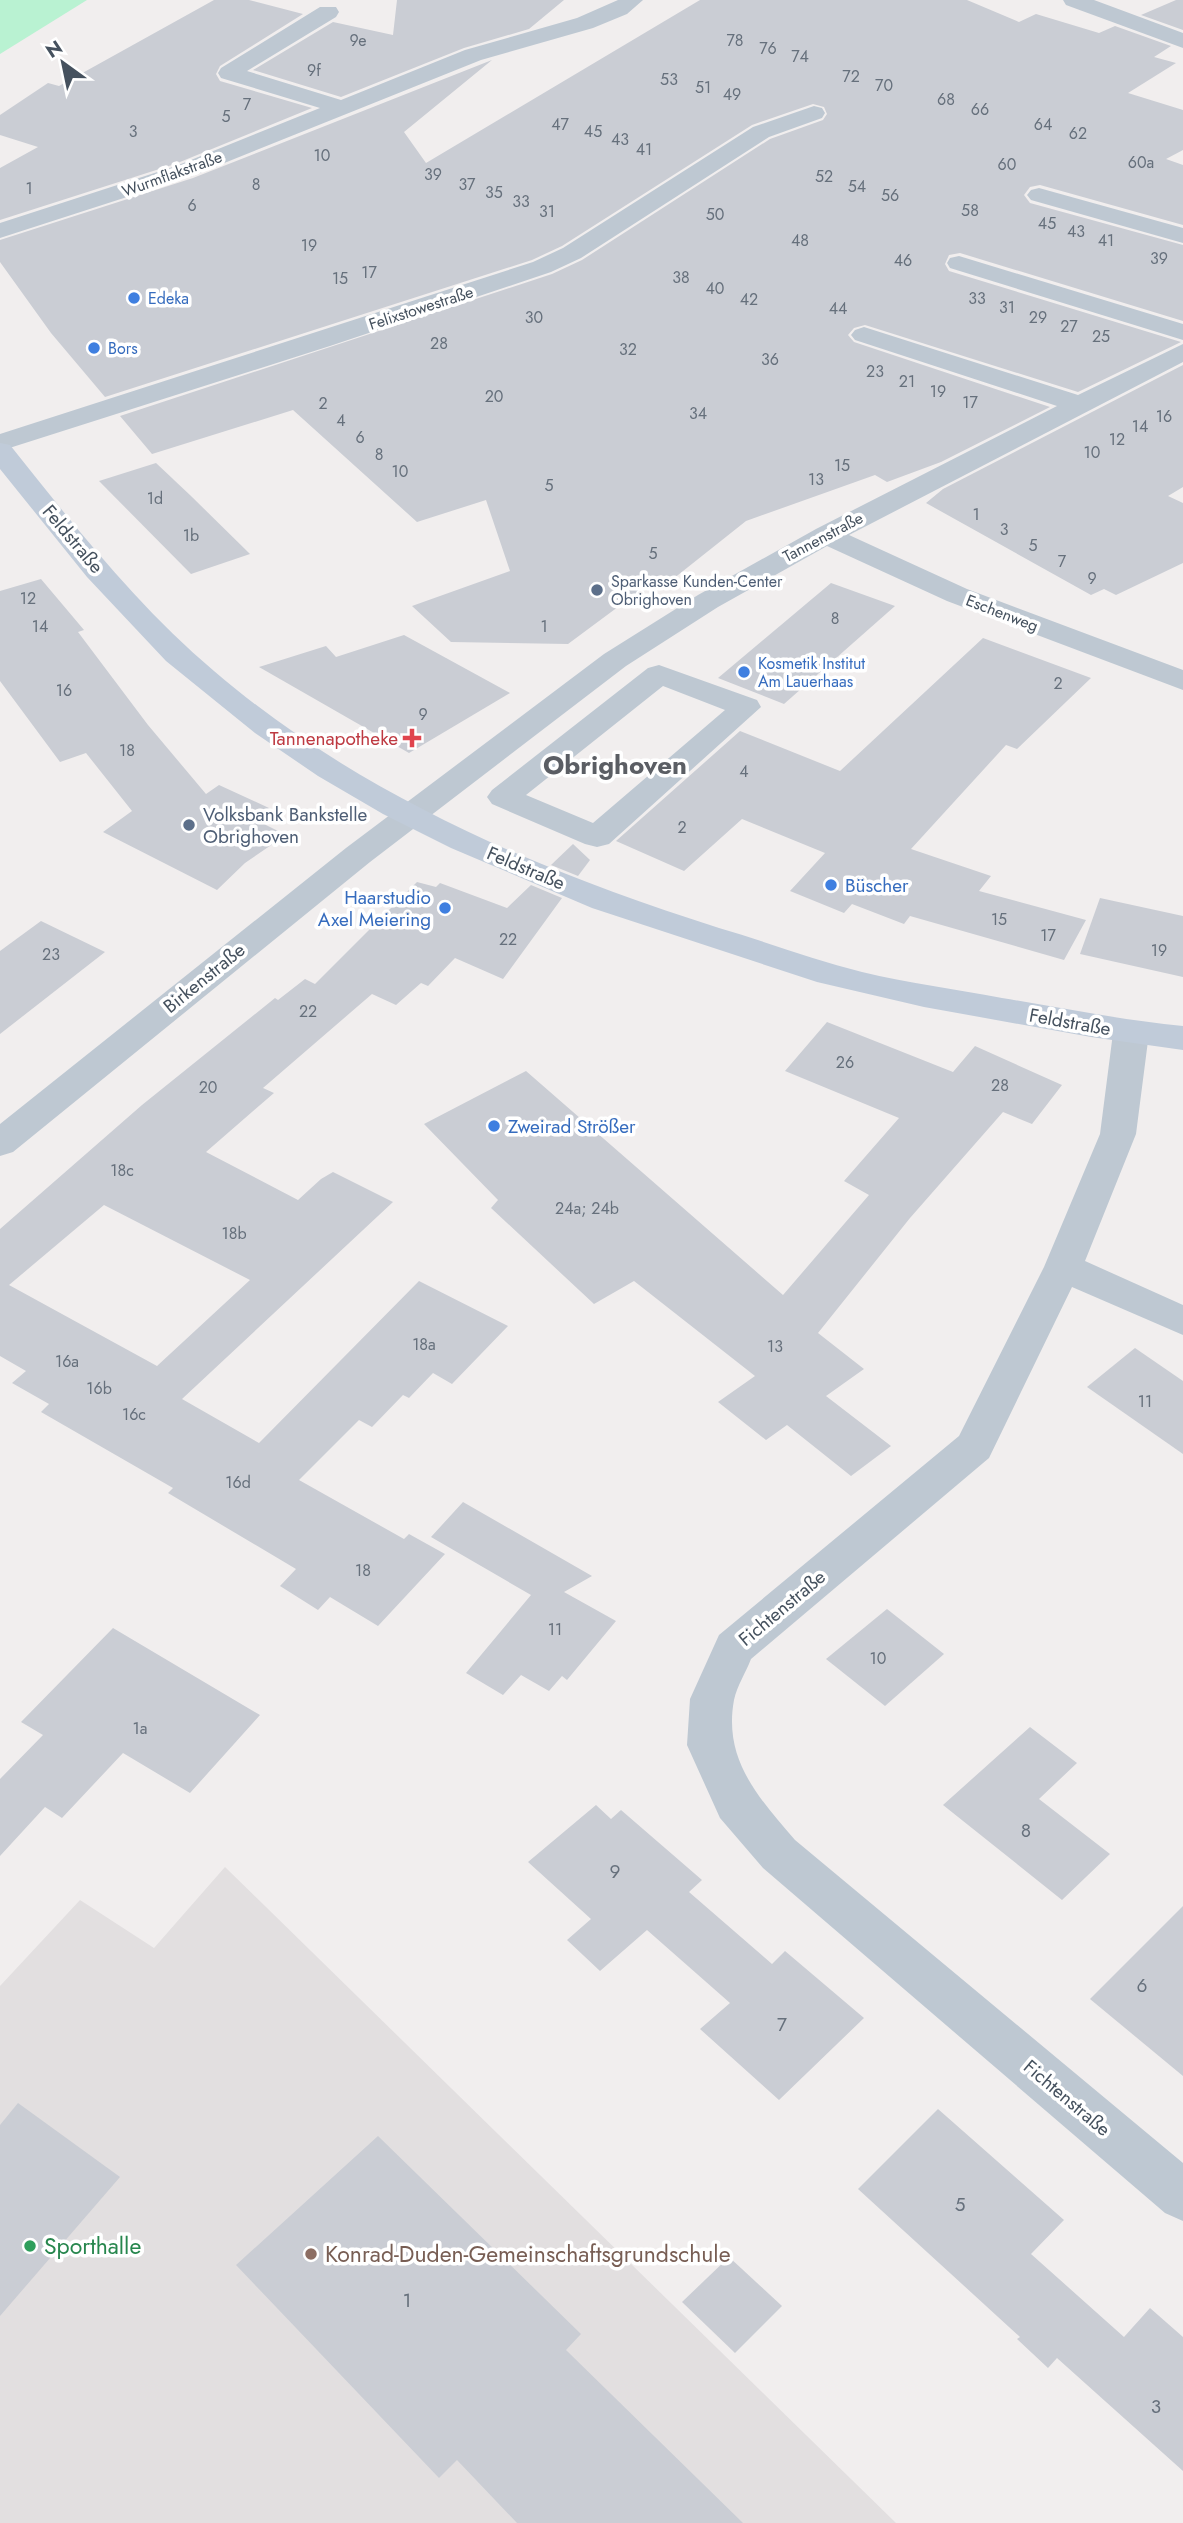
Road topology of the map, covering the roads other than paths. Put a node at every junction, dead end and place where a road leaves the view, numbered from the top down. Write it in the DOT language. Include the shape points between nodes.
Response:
graph roads {
  1 [pos="632,0"];
  2 [pos="1074,0"];
  3 [pos="328,12"];
  4 [pos="1183,41"];
  5 [pos="340,107"];
  6 [pos="814,113"];
  7 [pos="1039,195"];
  8 [pos="0,231"];
  9 [pos="1183,236"];
  10 [pos="959,263"];
  11 [pos="1183,332"];
  12 [pos="863,335"];
  13 [pos="1183,352"];
  14 [pos="1082,405"];
  15 [pos="0,443"];
  16 [pos="0,451"];
  17 [pos="825,535"];
  18 [pos="1183,681"];
  19 [pos="503,797"];
  20 [pos="410,817"];
  21 [pos="1131,1033"];
  22 [pos="1183,1038"];
  23 [pos="0,1143"];
  24 [pos="1063,1267"];
  25 [pos="1183,1321"];
  26 [pos="1183,2196"];
  1 -- 5 [label="street, Wurmflakstraße" via="585,23 473,55"];
  2 -- 4 [label="street"];
  3 -- 5 [label="street" via="229,73"];
  5 -- 8 [label="street, Wurmflakstraße" via="184,171"];
  6 -- 15 [label="street, Felixstowestraße" via="761,132 583,247 542,267"];
  7 -- 9 [label="street"];
  10 -- 11 [label="street"];
  12 -- 14 [label="street"];
  13 -- 14 [label="street, Tannenstraße"];
  14 -- 17 [label="street, Tannenstraße"];
  16 -- 20 [label="street, Feldstraße" via="144,621 206,680 301,751"];
  17 -- 18 [label="street, Eschenweg" via="957,596"];
  17 -- 20 [label="street, Tannenstraße" via="615,660"];
  19 -- 19 [label="street" via="597,837 746,707 659,674"];
  20 -- 21 [label="street, Feldstraße" via="601,900 849,978"];
  20 -- 23 [label="street, Birkenstraße"];
  21 -- 22 [label="street, Feldstraße"];
  21 -- 24 [label="street, Fichtenstraße" via="1118,1134"];
  24 -- 25 [label="street"];
  24 -- 26 [label="street, Fichtenstraße" via="974,1447 734,1648 712,1699 710,1745 736,1804 779,1854"];
}
